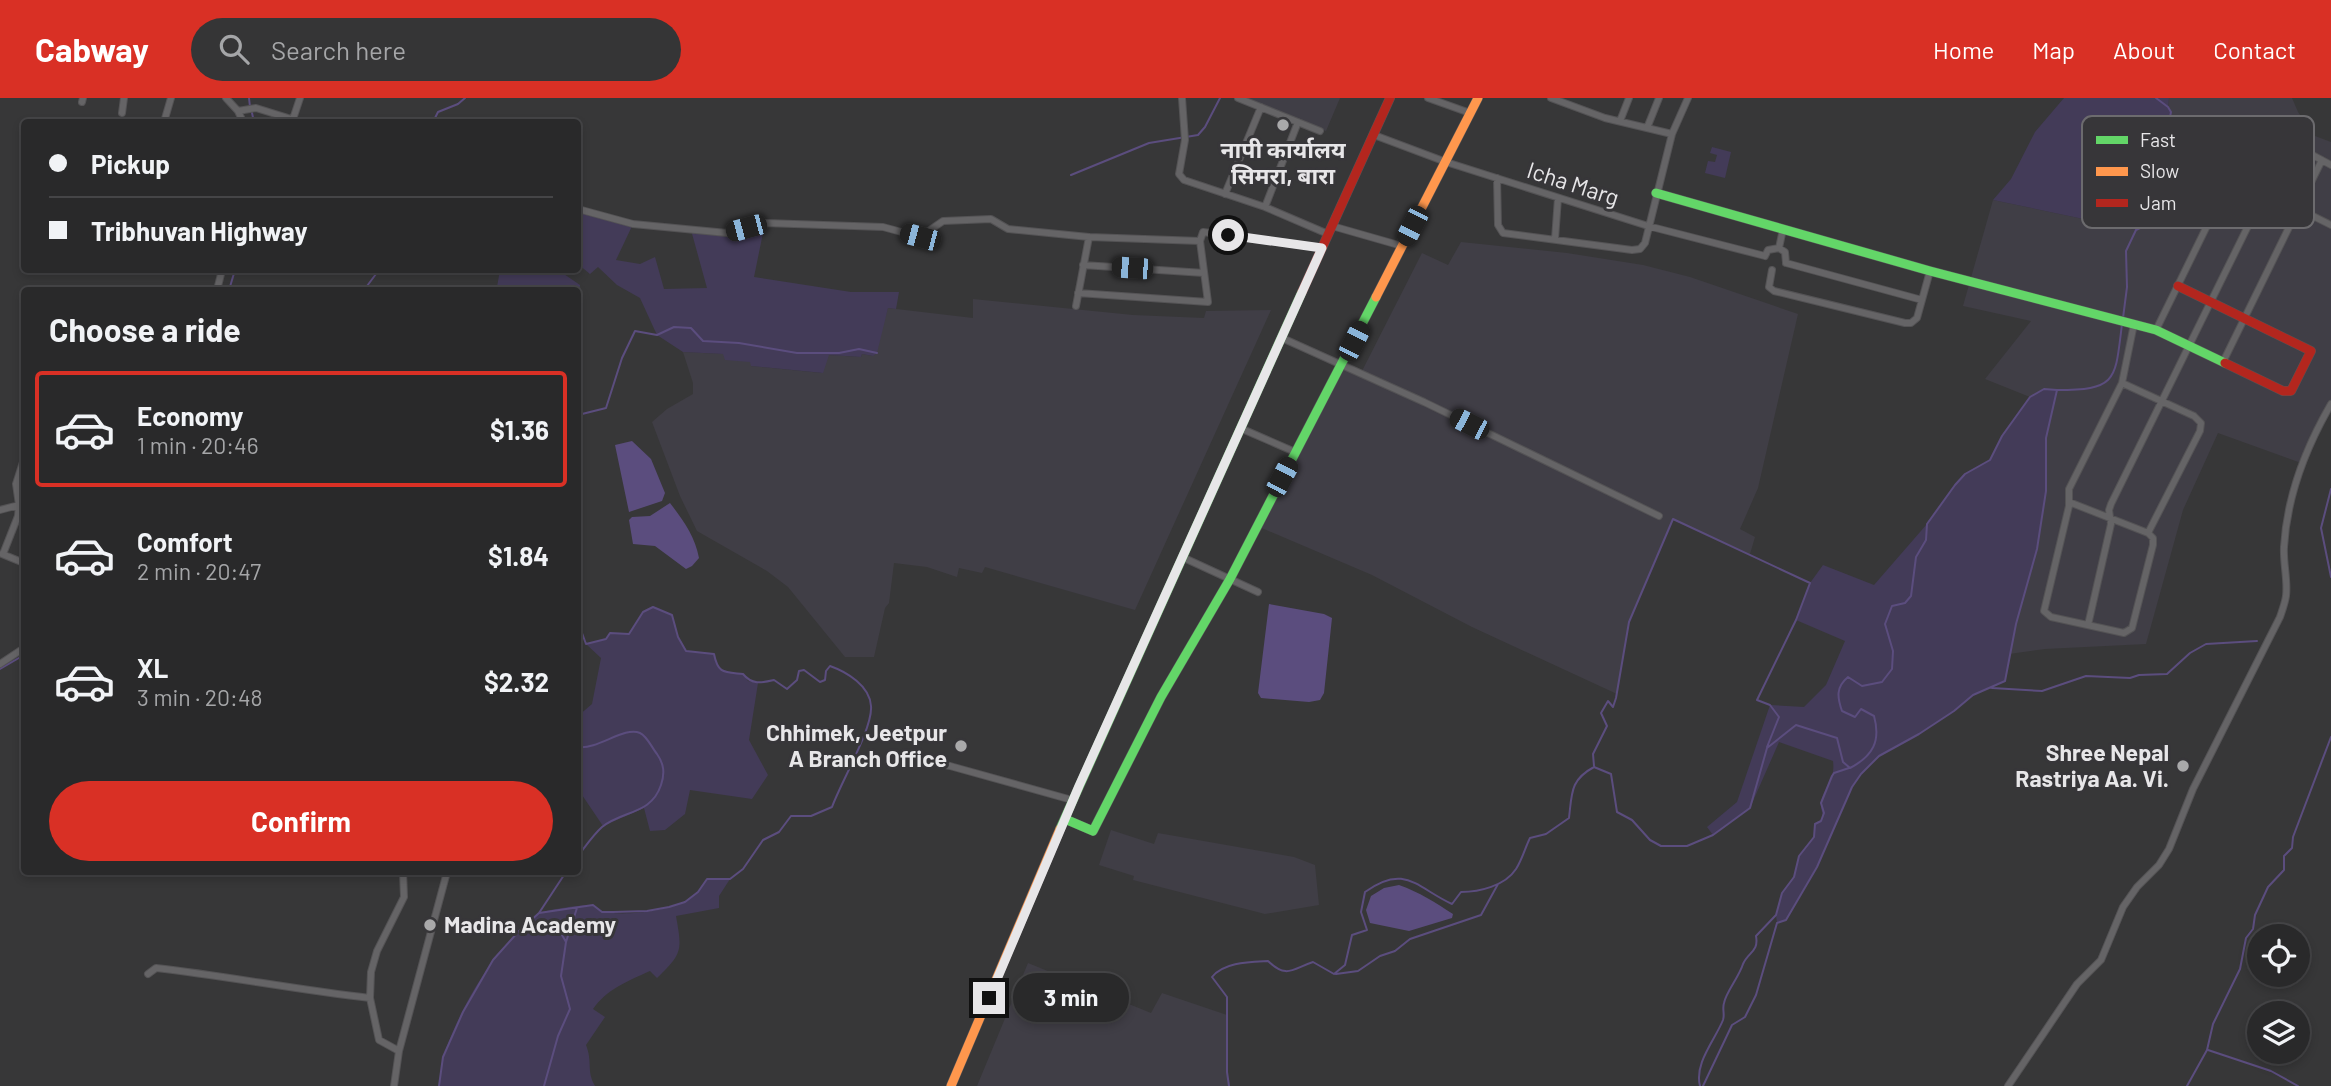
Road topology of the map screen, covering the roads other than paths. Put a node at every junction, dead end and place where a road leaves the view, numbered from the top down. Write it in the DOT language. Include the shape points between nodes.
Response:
graph roads {
  1 [pos="124,98"];
  2 [pos="171,98"];
  3 [pos="226,98"];
  4 [pos="300,98"];
  5 [pos="1182,98"];
  6 [pos="1238,98"];
  7 [pos="1391,98"];
  8 [pos="1428,98"];
  9 [pos="1478,98"];
  10 [pos="1551,98"];
  11 [pos="1629,98"];
  12 [pos="1659,98"];
  13 [pos="1688,98"];
  14 [pos="1261,107"];
  15 [pos="242,110"];
  16 [pos="122,113"];
  17 [pos="1471,113"];
  18 [pos="165,119"];
  19 [pos="243,119"];
  20 [pos="293,119"];
  21 [pos="1620,121"];
  22 [pos="1298,122"];
  23 [pos="1647,128"];
  24 [pos="1320,131"];
  25 [pos="1672,134"];
  26 [pos="1374,135"];
  27 [pos="2314,156"];
  28 [pos="2322,160"];
  29 [pos="1446,162"];
  30 [pos="2331,164"];
  31 [pos="2314,176"];
  32 [pos="1497,178"];
  33 [pos="1656,193"];
  34 [pos="1225,194"];
  35 [pos="1558,198"];
  36 [pos="1265,207"];
  37 [pos="581,210"];
  38 [pos="2314,217"];
  39 [pos="2331,225"];
  40 [pos="1648,226"];
  41 [pos="2206,228"];
  42 [pos="2247,228"];
  43 [pos="2288,228"];
  44 [pos="1783,229"];
  45 [pos="1330,230"];
  46 [pos="1088,237"];
  47 [pos="1555,239"];
  48 [pos="1200,241"];
  49 [pos="1402,246"];
  50 [pos="1322,248"];
  51 [pos="1779,248"];
  52 [pos="1765,256"];
  53 [pos="1786,263"];
  54 [pos="1083,265"];
  55 [pos="1772,270"];
  56 [pos="1930,271"];
  57 [pos="1204,273"];
  58 [pos="2178,286"];
  59 [pos="1078,293"];
  60 [pos="1922,300"];
  61 [pos="2211,301"];
  62 [pos="1076,306"];
  63 [pos="2244,317"];
  64 [pos="2125,323"];
  65 [pos="2156,330"];
  66 [pos="1282,338"];
  67 [pos="2189,346"];
  68 [pos="2223,362"];
  69 [pos="1342,364"];
  70 [pos="2122,383"];
  71 [pos="2162,402"];
  72 [pos="2331,404"];
  73 [pos="1240,428"];
  74 [pos="1295,452"];
  75 [pos="21,468"];
  76 [pos="21,502"];
  77 [pos="2069,502"];
  78 [pos="21,506"];
  79 [pos="21,508"];
  80 [pos="0,510"];
  81 [pos="1659,516"];
  82 [pos="2109,516"];
  83 [pos="2148,533"];
  84 [pos="2,554"];
  85 [pos="1182,558"];
  86 [pos="21,562"];
  87 [pos="1230,579"];
  88 [pos="1258,592"];
  89 [pos="2088,625"];
  90 [pos="21,650"];
  91 [pos="0,664"];
  92 [pos="907,757"];
  93 [pos="1072,800"];
  94 [pos="1065,819"];
  95 [pos="403,875"];
  96 [pos="446,875"];
  97 [pos="148,974"];
  98 [pos="370,998"];
  99 [pos="399,1051"];
  100 [pos="394,1086"];
  101 [pos="951,1086"];
  102 [pos="2008,1086"];
  1 -- 16 [label="street"];
  2 -- 18 [label="street"];
  3 -- 15 [label="street"];
  4 -- 20 [label="street"];
  5 -- 34 [label="street" via="1179,174 1184,180"];
  6 -- 14 [label="street"];
  7 -- 26 [label="main road"];
  8 -- 17 [label="street"];
  9 -- 17 [label="main road"];
  10 -- 21 [label="street"];
  11 -- 21 [label="street"];
  12 -- 23 [label="street"];
  13 -- 25 [label="street"];
  14 -- 22 [label="street"];
  14 -- 34 [label="street"];
  15 -- 19 [label="street"];
  15 -- 20 [label="street" via="256,108"];
  17 -- 29 [label="main road"];
  21 -- 23 [label="street"];
  22 -- 24 [label="street"];
  22 -- 36 [label="street"];
  23 -- 25 [label="street"];
  25 -- 33 [label="street"];
  26 -- 29 [label="street, Icha Marg"];
  26 -- 45 [label="main road"];
  27 -- 28 [label="street"];
  28 -- 30 [label="street"];
  28 -- 31 [label="street"];
  29 -- 32 [label="street, Icha Marg"];
  29 -- 49 [label="main road"];
  32 -- 35 [label="street, Icha Marg"];
  32 -- 47 [label="street" via="1500,230"];
  33 -- 40 [label="street"];
  33 -- 44 [label="main road"];
  34 -- 36 [label="street"];
  35 -- 40 [label="street, Icha Marg"];
  35 -- 47 [label="street"];
  36 -- 45 [label="street"];
  37 -- 46 [label="street" via="633,223 727,233 765,223 883,227 920,237 943,221 991,219 1008,229"];
  38 -- 39 [label="street"];
  40 -- 47 [label="street" via="1645,243 1637,250"];
  40 -- 52 [label="street, Icha Marg"];
  41 -- 58 [label="street"];
  42 -- 61 [label="street"];
  43 -- 63 [label="street"];
  44 -- 51 [label="street"];
  44 -- 56 [label="main road"];
  45 -- 49 [label="street"];
  45 -- 50 [label="main road"];
  46 -- 48 [label="street"];
  46 -- 54 [label="street"];
  48 -- 50 [label="street" via="1203,232"];
  48 -- 57 [label="street"];
  49 -- 69 [label="main road"];
  50 -- 66 [label="main road"];
  51 -- 52 [label="street"];
  51 -- 53 [label="street" via="1785,252"];
  52 -- 55 [label="street"];
  53 -- 55 [label="street"];
  53 -- 60 [label="street"];
  54 -- 57 [label="street"];
  54 -- 59 [label="street"];
  55 -- 60 [label="street" via="1769,287 1774,291 1905,323 1915,321"];
  56 -- 60 [label="street"];
  56 -- 64 [label="main road"];
  57 -- 59 [label="street" via="1208,302"];
  58 -- 61 [label="main road"];
  58 -- 65 [label="street"];
  59 -- 62 [label="street"];
  61 -- 63 [label="main road"];
  61 -- 67 [label="street"];
  63 -- 68 [label="street"];
  63 -- 68 [label="main road" via="2311,351 2287,392"];
  64 -- 65 [label="main road"];
  64 -- 70 [label="street"];
  65 -- 67 [label="main road"];
  66 -- 69 [label="street"];
  66 -- 73 [label="main road"];
  67 -- 68 [label="main road"];
  67 -- 71 [label="street"];
  69 -- 74 [label="main road"];
  69 -- 81 [label="street"];
  70 -- 71 [label="street"];
  70 -- 77 [label="street" via="2069,489"];
  71 -- 82 [label="street"];
  71 -- 83 [label="street" via="2201,423"];
  72 -- 102 [label="street" via="2294,483 2283,550 2286,597 2280,617 2193,789 2169,849 2123,907 2101,960 2071,992"];
  73 -- 74 [label="street"];
  73 -- 85 [label="main road"];
  74 -- 87 [label="main road"];
  75 -- 76 [label="street" via="16,484"];
  77 -- 82 [label="street"];
  77 -- 89 [label="street" via="2044,611 2051,617"];
  78 -- 80 [label="street"];
  79 -- 84 [label="street"];
  82 -- 83 [label="street"];
  82 -- 89 [label="street"];
  83 -- 89 [label="street" via="2153,545 2132,628 2124,633"];
  84 -- 86 [label="street"];
  85 -- 87 [label="street"];
  85 -- 93 [label="main road"];
  87 -- 88 [label="street"];
  87 -- 94 [label="main road" via="1149,718 1093,831"];
  90 -- 91 [label="street"];
  92 -- 93 [label="street"];
  93 -- 94 [label="main road"];
  94 -- 101 [label="main road"];
  95 -- 98 [label="street" via="404,897 377,951"];
  96 -- 99 [label="street"];
  97 -- 98 [label="street" via="156,968"];
  98 -- 99 [label="street" via="379,1040"];
  99 -- 100 [label="street"];
}
